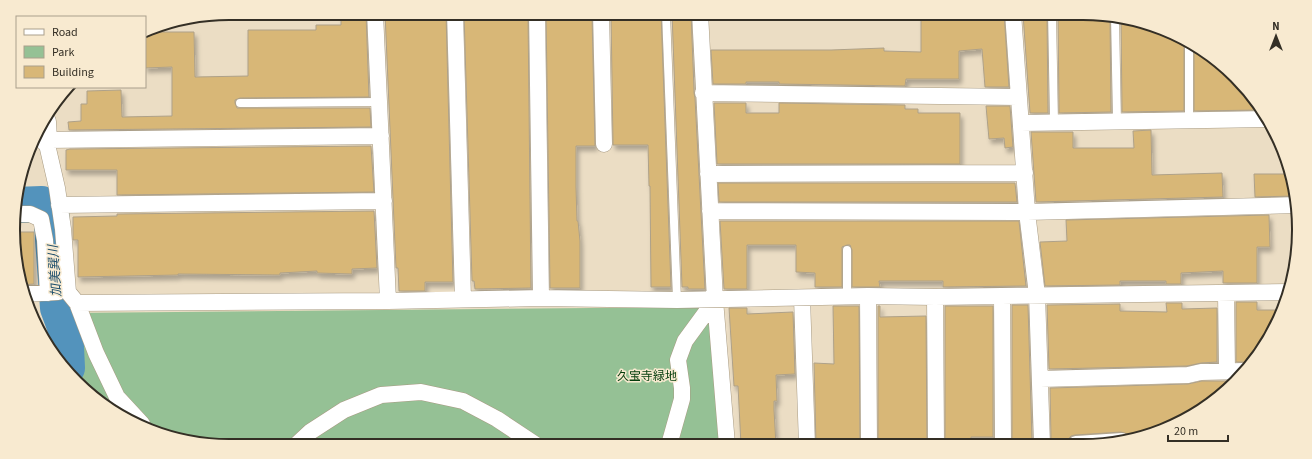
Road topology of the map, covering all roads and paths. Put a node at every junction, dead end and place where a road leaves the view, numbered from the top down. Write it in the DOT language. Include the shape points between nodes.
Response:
graph roads {
  1 [pos="375,20"];
  2 [pos="455,20"];
  3 [pos="537,20"];
  4 [pos="601,20"];
  5 [pos="666,20"];
  6 [pos="700,20"];
  7 [pos="1014,20"];
  8 [pos="1052,20"];
  9 [pos="1115,23"];
  10 [pos="1189,49"];
  11 [pos="703,93"];
  12 [pos="1019,97"];
  13 [pos="379,102"];
  14 [pos="240,103"];
  15 [pos="1261,119"];
  16 [pos="1189,120"];
  17 [pos="1021,122"];
  18 [pos="1054,122"];
  19 [pos="1117,122"];
  20 [pos="45,131"];
  21 [pos="381,136"];
  22 [pos="604,144"];
  23 [pos="1025,173"];
  24 [pos="708,174"];
  25 [pos="384,201"];
  26 [pos="60,205"];
  27 [pos="1290,205"];
  28 [pos="710,211"];
  29 [pos="1027,212"];
  30 [pos="20,214"];
  31 [pos="847,250"];
  32 [pos="1283,292"];
  33 [pos="48,293"];
  34 [pos="1226,293"];
  35 [pos="30,294"];
  36 [pos="1037,295"];
  37 [pos="868,296"];
  38 [pos="1002,296"];
  39 [pos="72,297"];
  40 [pos="847,297"];
  41 [pos="935,297"];
  42 [pos="541,298"];
  43 [pos="802,298"];
  44 [pos="463,299"];
  45 [pos="677,300"];
  46 [pos="715,300"];
  47 [pos="388,301"];
  48 [pos="1227,371"];
  49 [pos="1237,371"];
  50 [pos="1040,379"];
  51 [pos="134,416"];
  52 [pos="302,439"];
  53 [pos="527,439"];
  54 [pos="671,439"];
  55 [pos="727,439"];
  56 [pos="807,439"];
  57 [pos="868,439"];
  58 [pos="936,439"];
  59 [pos="1003,439"];
  60 [pos="1042,439"];
  1 -- 13 [label="street"];
  2 -- 44 [label="street"];
  3 -- 42 [label="street"];
  4 -- 22 [label="street"];
  5 -- 45 [label="lane"];
  6 -- 11 [label="street"];
  7 -- 12 [label="street"];
  8 -- 18 [label="lane"];
  9 -- 19 [label="lane"];
  10 -- 16 [label="lane"];
  11 -- 12 [label="street"];
  11 -- 24 [label="street"];
  12 -- 17 [label="street"];
  13 -- 14 [label="lane"];
  13 -- 21 [label="street"];
  15 -- 16 [label="street"];
  16 -- 19 [label="street"];
  17 -- 18 [label="street"];
  17 -- 23 [label="street"];
  18 -- 19 [label="street"];
  20 -- 21 [label="street"];
  20 -- 26 [label="street"];
  21 -- 25 [label="street"];
  23 -- 24 [label="street"];
  23 -- 29 [label="street"];
  24 -- 28 [label="street"];
  25 -- 26 [label="street"];
  25 -- 47 [label="street"];
  26 -- 39 [label="street"];
  27 -- 29 [label="street"];
  28 -- 29 [label="street"];
  28 -- 46 [label="street"];
  29 -- 36 [label="street"];
  30 -- 33 [label="street" via="30,214 41,219"];
  31 -- 40 [label="lane"];
  32 -- 34 [label="street"];
  33 -- 35 [label="street"];
  33 -- 39 [label="street"];
  34 -- 36 [label="street"];
  34 -- 48 [label="street"];
  36 -- 38 [label="street"];
  36 -- 50 [label="street"];
  37 -- 40 [label="street"];
  37 -- 41 [label="street"];
  37 -- 57 [label="street"];
  38 -- 41 [label="street"];
  38 -- 59 [label="street"];
  39 -- 47 [label="street"];
  39 -- 51 [label="street" via="117,397"];
  40 -- 43 [label="street"];
  41 -- 58 [label="street"];
  42 -- 44 [label="street"];
  42 -- 45 [label="street"];
  43 -- 46 [label="street"];
  43 -- 56 [label="street"];
  44 -- 47 [label="street"];
  45 -- 46 [label="street"];
  46 -- 54 [label="street" via="685,340 678,360 682,399"];
  46 -- 55 [label="street"];
  48 -- 49 [label="street"];
  48 -- 50 [label="street" via="1188,375"];
  50 -- 60 [label="street"];
  52 -- 53 [label="street" via="344,410 381,395 421,392 463,402 497,419"];
}
